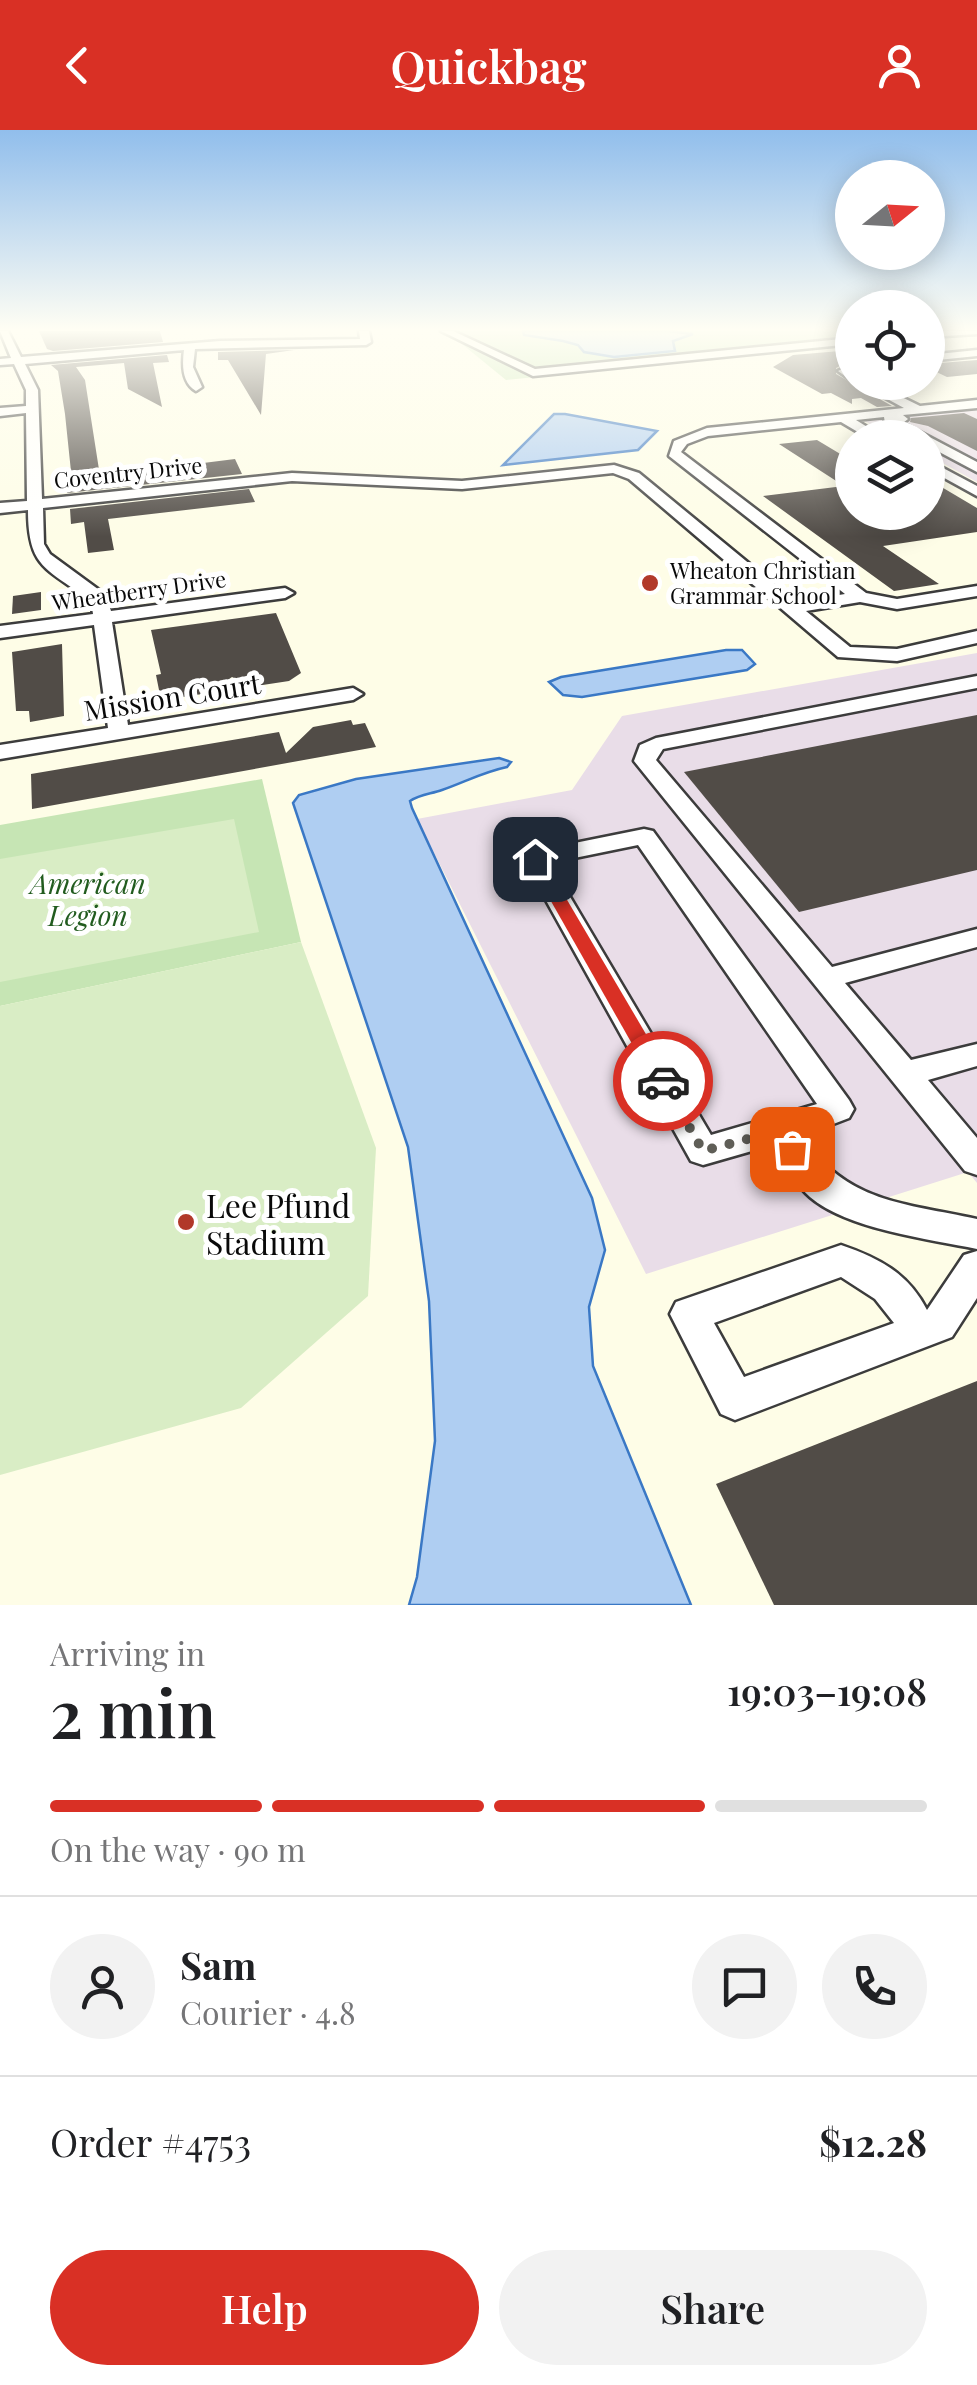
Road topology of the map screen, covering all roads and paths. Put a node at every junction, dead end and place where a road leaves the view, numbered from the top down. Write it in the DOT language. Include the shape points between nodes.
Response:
graph roads {
  1 [pos="31,400"];
  2 [pos="898,400"];
  3 [pos="977,407"];
  4 [pos="30,410"];
  5 [pos="918,410"];
  6 [pos="0,412"];
  7 [pos="846,420"];
  8 [pos="888,420"];
  9 [pos="835,421"];
  10 [pos="945,450"];
  11 [pos="678,458"];
  12 [pos="658,461"];
  13 [pos="977,468"];
  14 [pos="945,474"];
  15 [pos="977,492"];
  16 [pos="34,505"];
  17 [pos="0,508"];
  18 [pos="977,591"];
  19 [pos="285,593"];
  20 [pos="860,597"];
  21 [pos="792,608"];
  22 [pos="104,618"];
  23 [pos="0,632"];
  24 [pos="977,637"];
  25 [pos="977,682"];
  26 [pos="353,694"];
  27 [pos="119,732"];
  28 [pos="0,752"];
  29 [pos="977,938"];
  30 [pos="827,978"];
  31 [pos="977,1055"];
  32 [pos="906,1074"];
  33 [pos="781,1130"];
  34 [pos="977,1162"];
  35 [pos="977,1234"];
  36 [pos="977,1267"];
  37 [pos="918,1332"];
  1 -- 4 [label="street"];
  2 -- 5 [label="street"];
  3 -- 5 [label="street"];
  3 -- 8 [label="street"];
  4 -- 6 [label="street"];
  4 -- 16 [label="street"];
  5 -- 7 [label="street"];
  9 -- 11 [label="street" via="706,432 676,445"];
  10 -- 13 [label="street"];
  11 -- 12 [label="street"];
  11 -- 20 [label="street"];
  14 -- 15 [label="street"];
  16 -- 17 [label="street, Coventry Drive"];
  16 -- 21 [label="street, Coventry Drive" via="311,476 420,486 636,469"];
  16 -- 22 [label="street" via="40,552 93,591"];
  18 -- 20 [label="street" via="897,604"];
  19 -- 22 [label="street, Wheatberry Drive"];
  20 -- 21 [label="street"];
  21 -- 24 [label="street" via="846,653 897,655"];
  22 -- 23 [label="street, Wheatberry Drive"];
  22 -- 27 [label="street"];
  25 -- 30 [label="street" via="648,750 645,761"];
  26 -- 27 [label="street, Mission Court"];
  27 -- 28 [label="street, Mission Court"];
  29 -- 30 [label="street"];
  30 -- 32 [label="street"];
  31 -- 32 [label="street"];
  32 -- 34 [label="street"];
  33 -- 33 [label="street" via="703,1151 535,859 644,836 838,1109"];
  33 -- 35 [label="street" via="828,1191"];
  36 -- 37 [label="street" via="939,1324"];
  37 -- 37 [label="street" via="735,1400 689,1314 840,1262 889,1286"];
}
